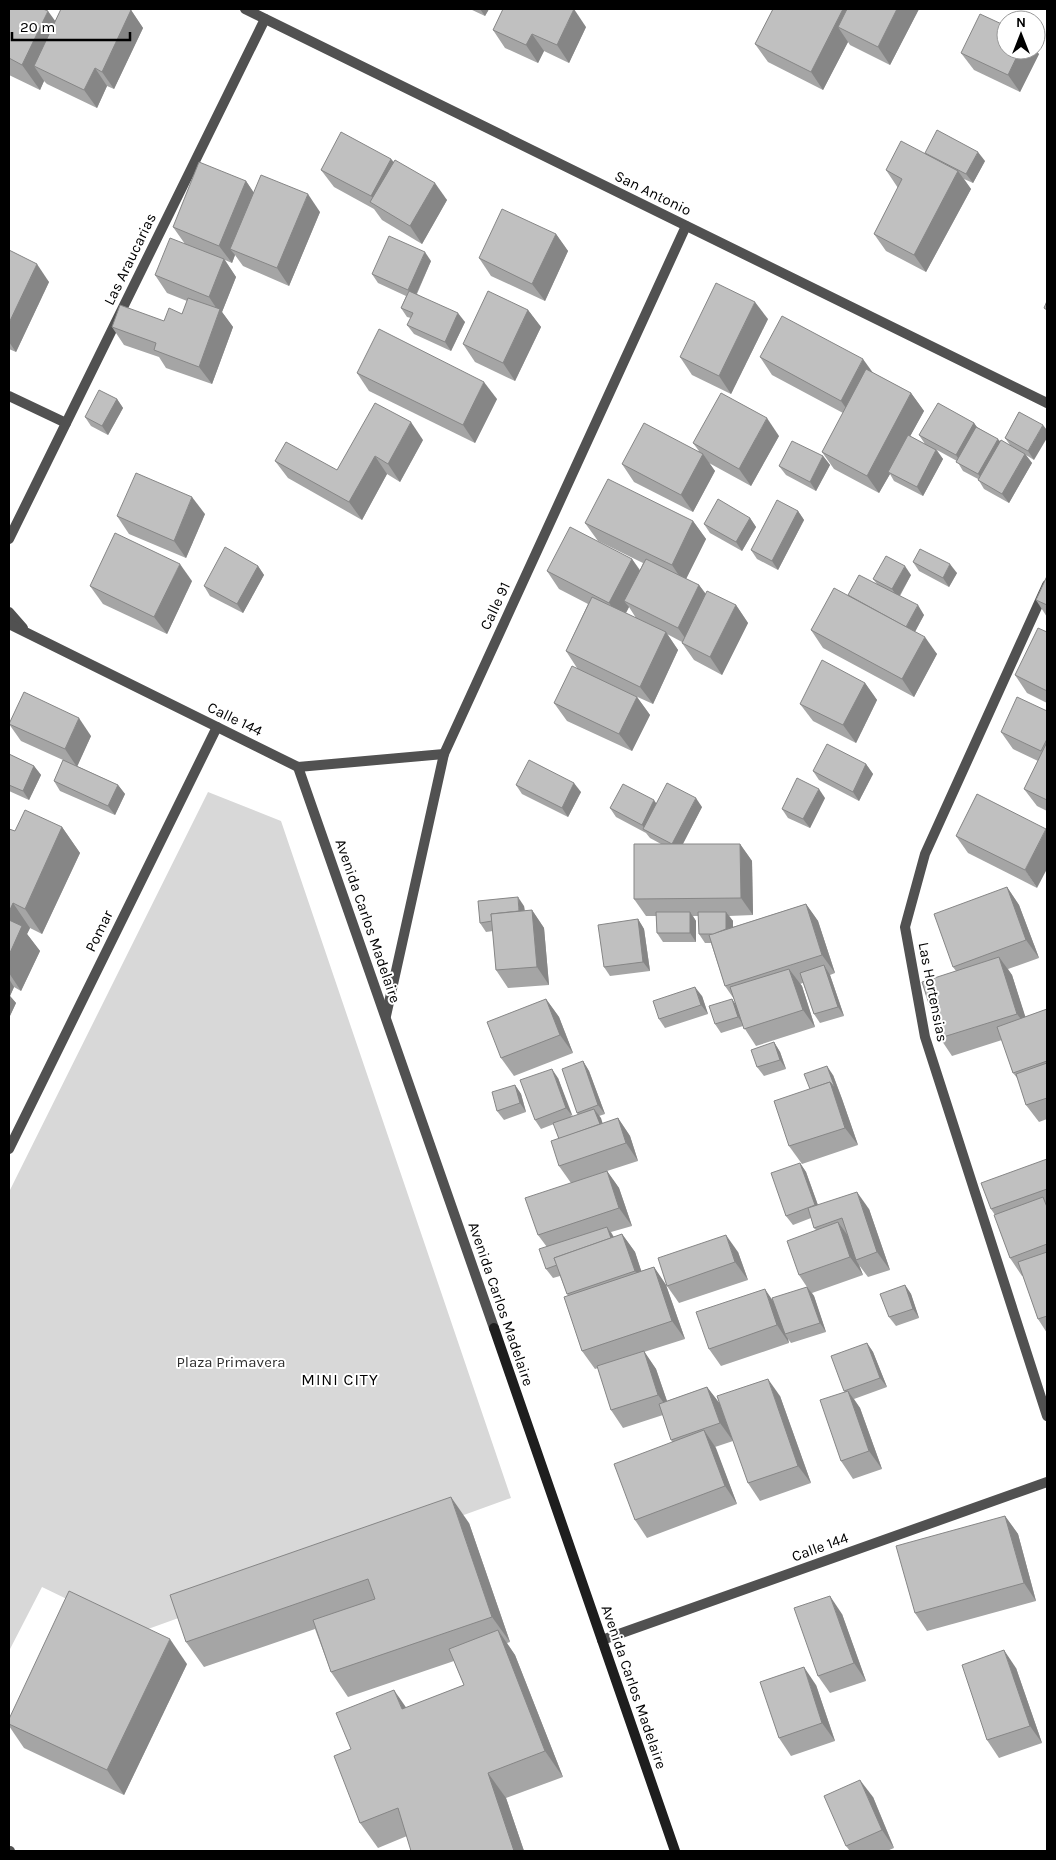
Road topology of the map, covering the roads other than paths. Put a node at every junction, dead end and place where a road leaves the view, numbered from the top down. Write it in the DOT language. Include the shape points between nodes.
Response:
graph roads {
  1 [pos="245,9"];
  2 [pos="266,19"];
  3 [pos="686,226"];
  4 [pos="9,396"];
  5 [pos="1047,404"];
  6 [pos="66,423"];
  7 [pos="9,539"];
  8 [pos="1047,585"];
  9 [pos="9,612"];
  10 [pos="9,624"];
  11 [pos="28,633"];
  12 [pos="217,727"];
  13 [pos="444,754"];
  14 [pos="298,767"];
  15 [pos="386,1016"];
  16 [pos="9,1149"];
  17 [pos="494,1328"];
  18 [pos="1047,1416"];
  19 [pos="1047,1482"];
  20 [pos="602,1640"];
  21 [pos="675,1851"];
  1 -- 2 [label="street, San Antonio"];
  2 -- 3 [label="street, San Antonio"];
  2 -- 6 [label="street, Las Araucarias"];
  3 -- 5 [label="street, San Antonio"];
  3 -- 13 [label="street, Calle 91"];
  4 -- 6 [label="street"];
  6 -- 7 [label="street, Las Araucarias"];
  8 -- 18 [label="street, Las Hortensias" via="925,854 906,927 925,1037"];
  9 -- 11 [label="street, Calle 144"];
  10 -- 11 [label="street, Calle 144"];
  11 -- 12 [label="street, Calle 144"];
  12 -- 14 [label="street, Calle 144"];
  12 -- 16 [label="street, Pomar"];
  13 -- 14 [label="street"];
  13 -- 15 [label="street, Calle 91"];
  14 -- 15 [label="street, Avenida Carlos Madelaire"];
  15 -- 17 [label="street, Avenida Carlos Madelaire"];
  17 -- 20 [label="main road, Avenida Carlos Madelaire"];
  19 -- 20 [label="street, Calle 144"];
  20 -- 21 [label="main road, Avenida Carlos Madelaire"];
}
